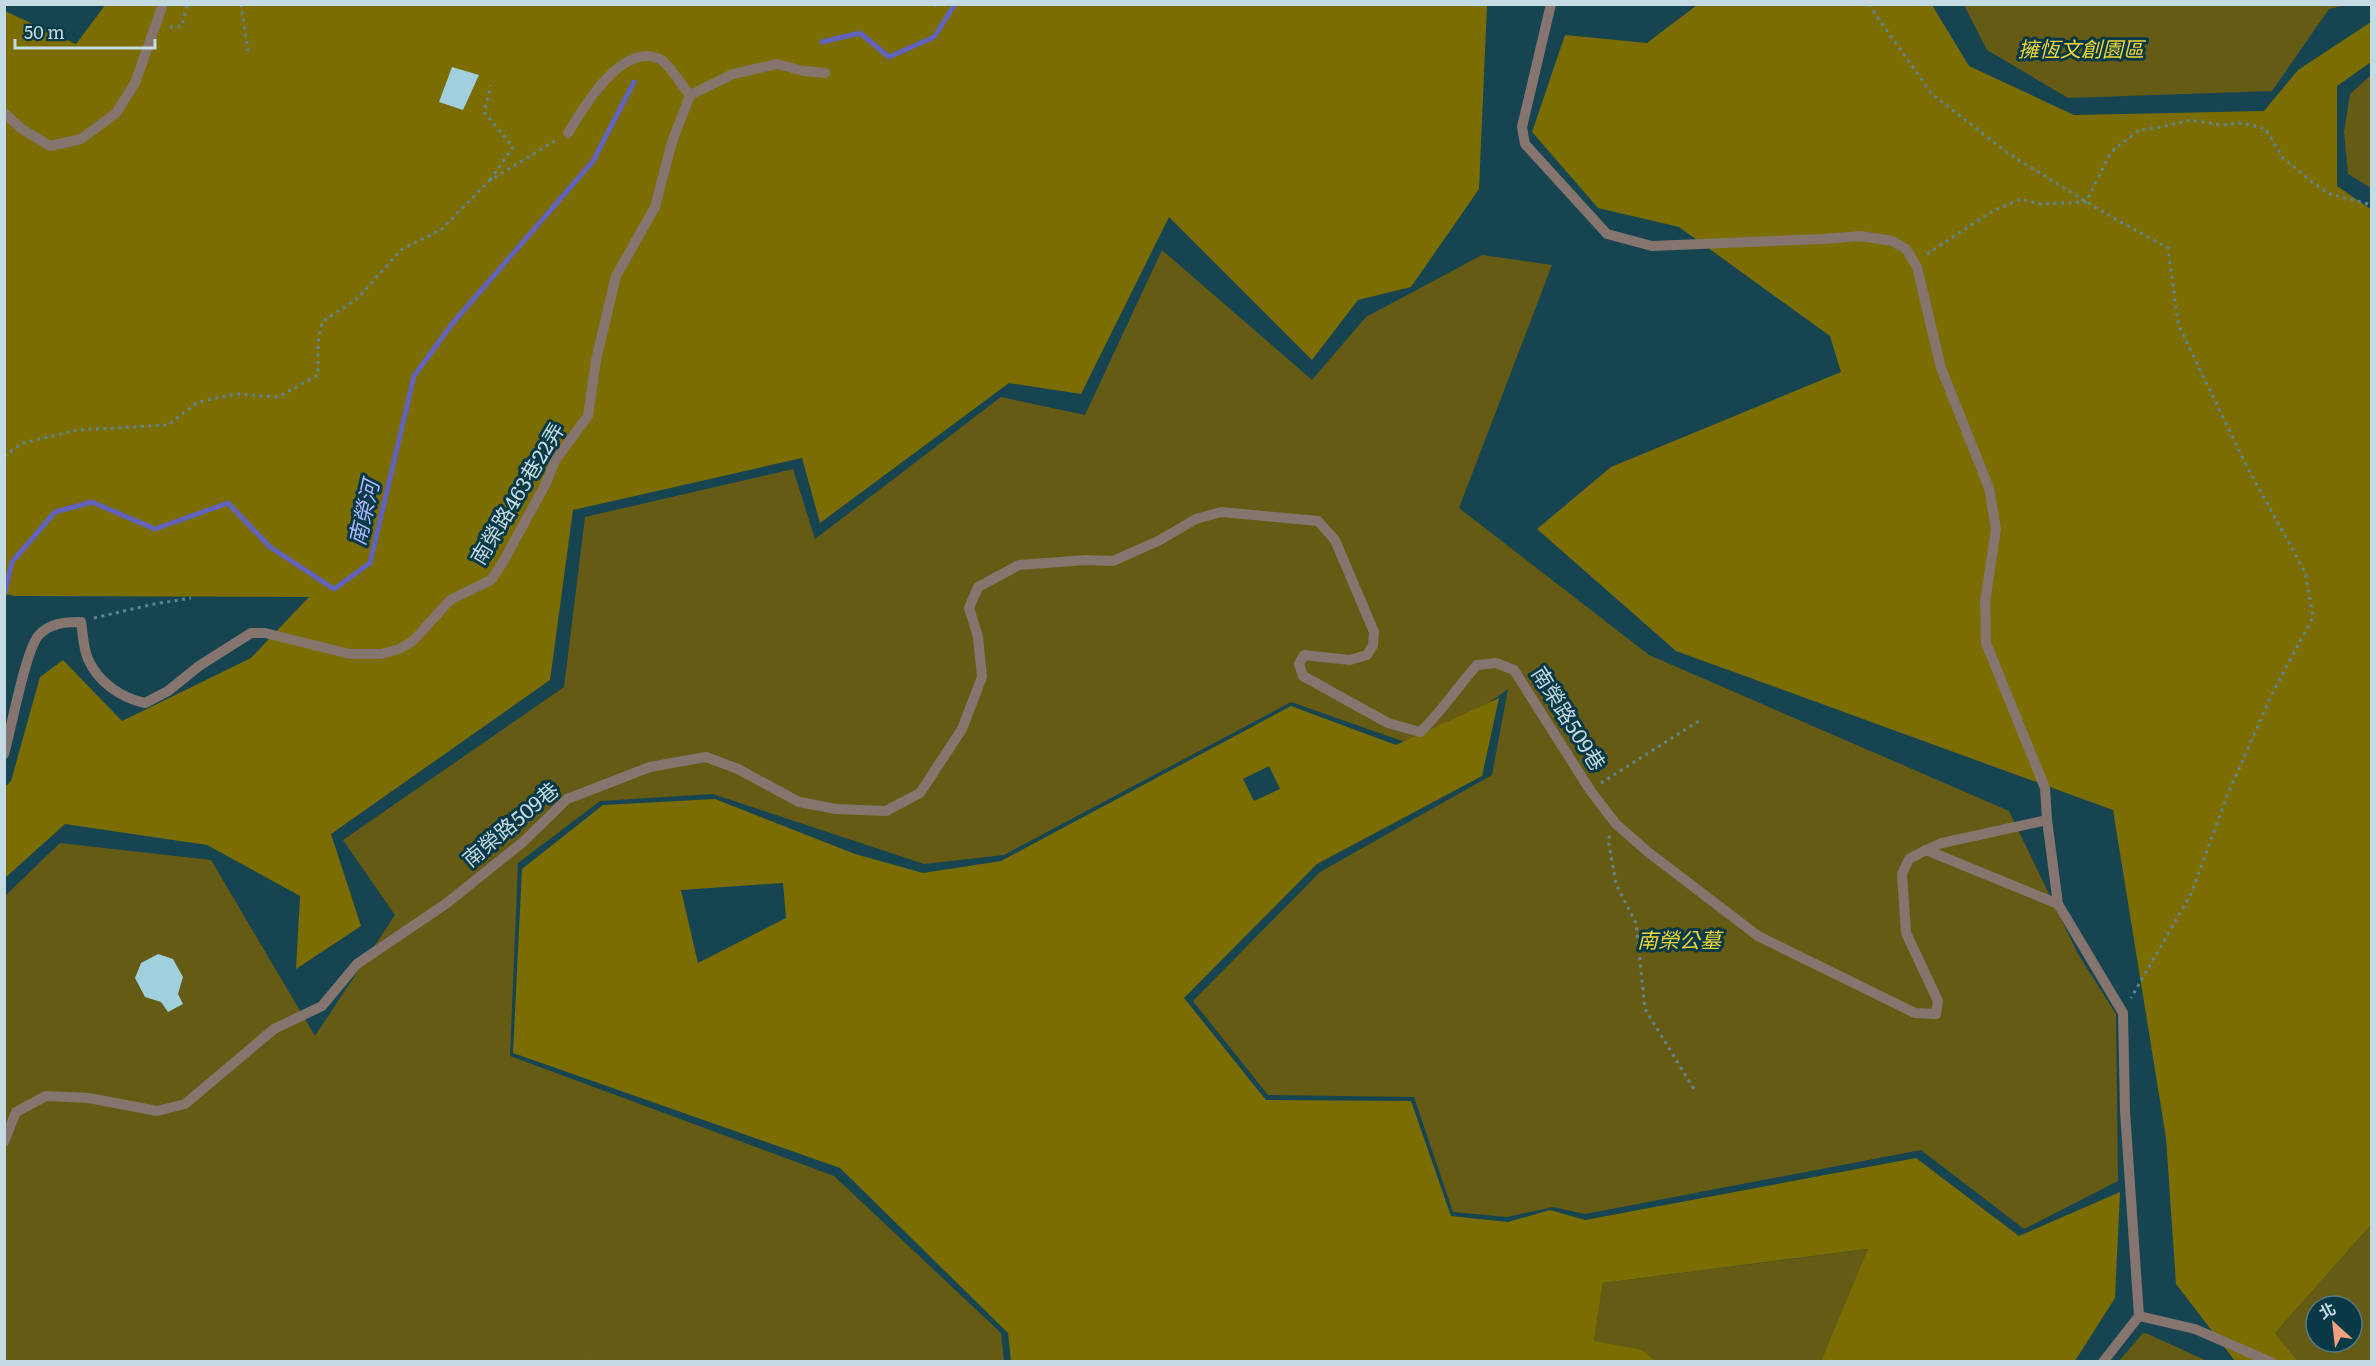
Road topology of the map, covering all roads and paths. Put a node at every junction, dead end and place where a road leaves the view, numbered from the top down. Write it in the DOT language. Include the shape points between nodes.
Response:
graph roads {
  1 [pos="163,4"];
  2 [pos="188,4"];
  3 [pos="241,4"];
  4 [pos="1551,4"];
  5 [pos="1870,4"];
  6 [pos="153,30"];
  7 [pos="248,51"];
  8 [pos="825,73"];
  9 [pos="491,85"];
  10 [pos="690,95"];
  11 [pos="4,113"];
  12 [pos="568,133"];
  13 [pos="489,181"];
  14 [pos="2086,202"];
  15 [pos="2372,205"];
  16 [pos="1911,258"];
  17 [pos="4,456"];
  18 [pos="191,598"];
  19 [pos="81,622"];
  20 [pos="1702,719"];
  21 [pos="4,754"];
  22 [pos="1590,790"];
  23 [pos="2047,820"];
  24 [pos="1616,824"];
  25 [pos="1926,850"];
  26 [pos="2058,904"];
  27 [pos="2123,1013"];
  28 [pos="1694,1089"];
  29 [pos="4,1142"];
  30 [pos="2139,1316"];
  31 [pos="594,1359"];
  32 [pos="588,1362"];
  33 [pos="2103,1362"];
  34 [pos="2271,1362"];
  1 -- 6 [label="lane"];
  2 -- 6 [label="path" via="182,26"];
  3 -- 7 [label="path"];
  4 -- 16 [label="lane" via="1522,127 1525,144 1607,234 1652,246 1860,236 1892,241 1906,249"];
  5 -- 14 [label="path" via="1932,94 2009,154"];
  6 -- 11 [label="lane" via="135,83 116,113 81,139 50,146 21,129"];
  8 -- 10 [label="lane" via="777,64 733,74"];
  9 -- 13 [label="path" via="484,112 513,147"];
  10 -- 12 [label="lane" via="660,59 642,56 629,60 594,90"];
  10 -- 19 [label="lane, 南榮路463巷22弄" via="672,142 655,207 616,276 596,360 588,416 556,459 491,580 450,600 413,641 399,649 381,654 350,654 251,633 145,703 128,700 98,677 87,657"];
  12 -- 13 [label="path"];
  13 -- 17 [label="path" via="442,229 401,250 357,298 322,322 318,375 278,397 236,394 198,402 168,425 77,430 23,443"];
  14 -- 15 [label="path" via="2111,152 2139,130 2190,120 2221,125 2242,123 2266,129 2282,157 2313,183 2330,194"];
  14 -- 16 [label="path" via="2040,204 2021,199 1991,212 1926,255"];
  14 -- 27 [label="path" via="2168,248 2178,324 2247,467 2305,572 2313,617 2240,765 2191,894"];
  16 -- 23 [label="lane" via="1917,267 1941,368 1989,488 1996,530 1985,602 1986,643 2045,788"];
  18 -- 19 [label="path"];
  19 -- 21 [label="lane" via="60,621 38,636"];
  20 -- 22 [label="path"];
  22 -- 24 [label="lane, 南榮路509巷"];
  22 -- 29 [label="lane, 南榮路509巷" via="1514,670 1496,663 1477,664 1440,714 1420,732 1388,723 1303,676 1299,664 1304,655 1350,660 1367,655 1373,645 1374,632 1335,540 1318,520 1221,512 1196,519 1113,561 1018,564 978,587 969,608 978,637 981,677 962,729 920,793 886,811 836,809 799,802 738,769 706,757 650,767 567,799 523,842 447,903 357,964 322,1006 274,1029 185,1104 157,1111 89,1098 46,1096 16,1112"];
  23 -- 25 [label="lane, 南榮路509巷"];
  23 -- 26 [label="lane"];
  24 -- 25 [label="lane, 南榮路509巷" via="1758,936 1915,1013 1936,1014 1938,1000 1906,933 1902,874 1909,859"];
  24 -- 28 [label="path" via="1608,839 1616,884 1636,924 1645,1009"];
  25 -- 26 [label="lane"];
  26 -- 27 [label="lane"];
  27 -- 30 [label="lane"];
  30 -- 33 [label="lane"];
  30 -- 34 [label="lane" via="2194,1329"];
  31 -- 32 [label="path"];
}
